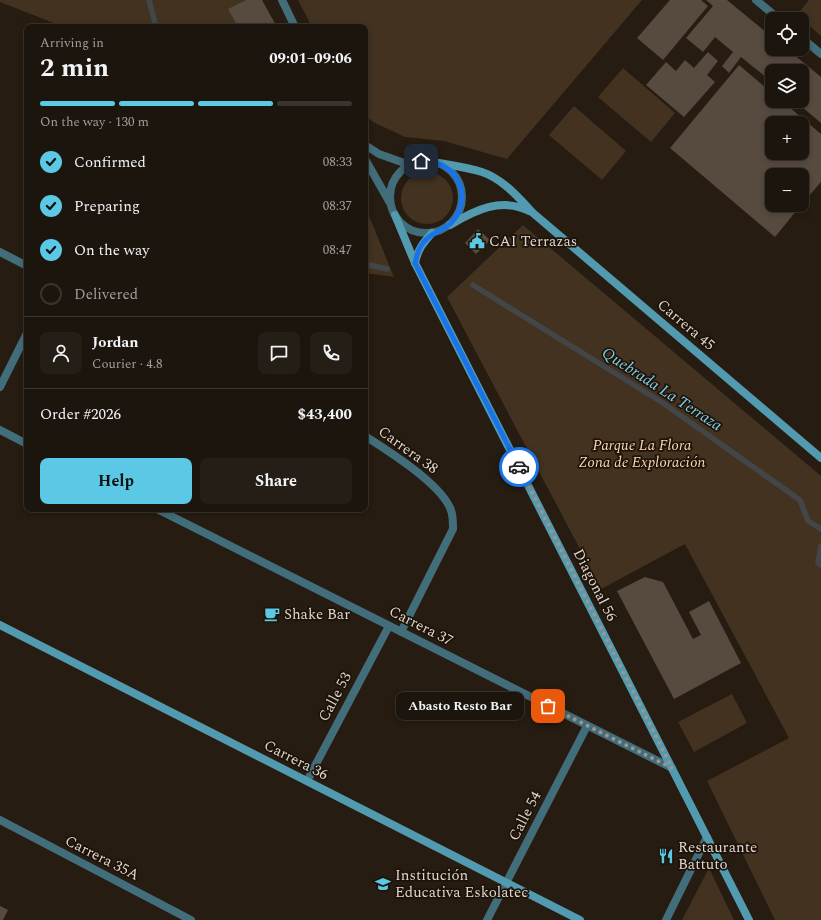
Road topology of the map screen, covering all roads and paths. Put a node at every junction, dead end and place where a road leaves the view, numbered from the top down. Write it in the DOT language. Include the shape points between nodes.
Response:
graph roads {
  1 [pos="282,0"];
  2 [pos="756,0"];
  3 [pos="771,12"];
  4 [pos="294,24"];
  5 [pos="809,44"];
  6 [pos="821,54"];
  7 [pos="368,147"];
  8 [pos="433,162"];
  9 [pos="368,164"];
  10 [pos="410,165"];
  11 [pos="391,206"];
  12 [pos="534,213"];
  13 [pos="395,215"];
  14 [pos="450,225"];
  15 [pos="432,233"];
  16 [pos="0,252"];
  17 [pos="415,263"];
  18 [pos="24,264"];
  19 [pos="24,339"];
  20 [pos="0,387"];
  21 [pos="0,430"];
  22 [pos="368,438"];
  23 [pos="24,442"];
  24 [pos="821,458"];
  25 [pos="163,512"];
  26 [pos="0,625"];
  27 [pos="389,626"];
  28 [pos="401,632"];
  29 [pos="587,726"];
  30 [pos="672,768"];
  31 [pos="307,781"];
  32 [pos="0,820"];
  33 [pos="707,837"];
  34 [pos="507,882"];
  35 [pos="191,920"];
  36 [pos="487,920"];
  37 [pos="580,920"];
  38 [pos="666,920"];
  39 [pos="750,920"];
  1 -- 4 [label="street"];
  2 -- 3 [label="street"];
  5 -- 6 [label="street"];
  7 -- 10 [label="street" via="379,154"];
  8 -- 10 [label="street" via="421,161"];
  8 -- 12 [label="street, Carrera 45" via="483,172 499,181"];
  8 -- 14 [label="street" via="453,172 459,182 462,205"];
  9 -- 11 [label="street"];
  10 -- 11 [label="street" via="393,183 390,194"];
  11 -- 13 [label="street"];
  12 -- 14 [label="street, Carrera 45" via="514,205 500,204 472,212"];
  12 -- 24 [label="street, Carrera 45"];
  13 -- 15 [label="street" via="409,229"];
  13 -- 17 [label="street, Diagonal 56"];
  14 -- 15 [label="street"];
  15 -- 17 [label="street" via="418,250"];
  16 -- 18 [label="street"];
  17 -- 30 [label="street, Diagonal 56"];
  19 -- 20 [label="street"];
  21 -- 23 [label="street"];
  22 -- 28 [label="street, Carrera 38" via="417,471 448,503 452,513 453,529"];
  25 -- 27 [label="street, Carrera 37"];
  26 -- 31 [label="street, Carrera 36"];
  27 -- 28 [label="street, Carrera 37"];
  27 -- 31 [label="street, Calle 53"];
  28 -- 29 [label="street, Carrera 37"];
  29 -- 30 [label="street, Carrera 37"];
  29 -- 34 [label="street, Calle 54"];
  30 -- 33 [label="street, Diagonal 56"];
  31 -- 34 [label="street, Carrera 36"];
  32 -- 35 [label="street, Carrera 35A"];
  33 -- 38 [label="street"];
  33 -- 39 [label="street, Diagonal 56"];
  34 -- 36 [label="street, Calle 54"];
  34 -- 37 [label="street, Carrera 36"];
}
